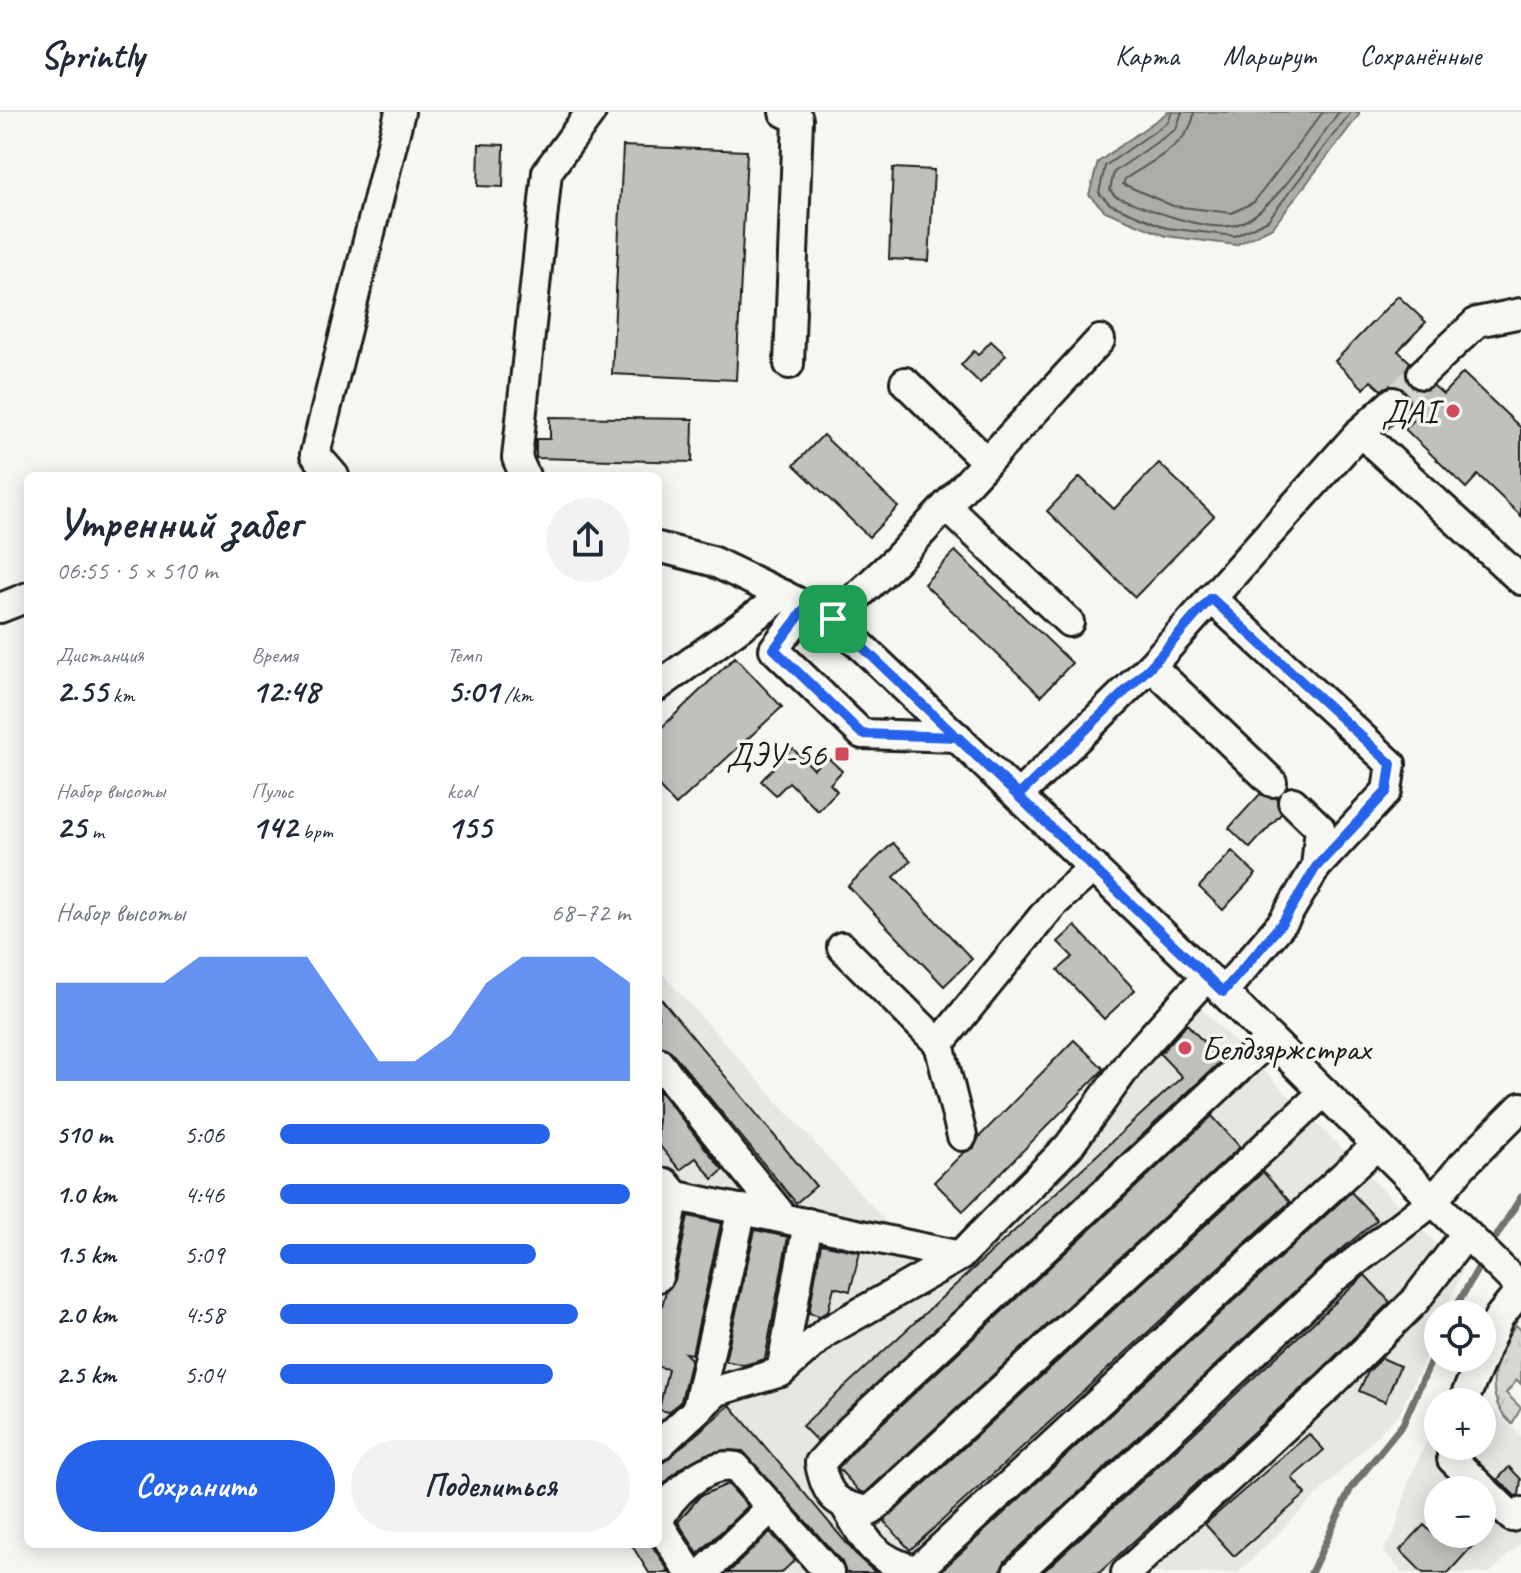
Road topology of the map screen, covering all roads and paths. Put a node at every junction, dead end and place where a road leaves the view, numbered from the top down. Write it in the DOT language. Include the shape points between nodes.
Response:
graph roads {
  1 [pos="400,112"];
  2 [pos="591,112"];
  3 [pos="784,112"];
  4 [pos="1521,313"];
  5 [pos="1100,340"];
  6 [pos="789,364"];
  7 [pos="1422,374"];
  8 [pos="905,382"];
  9 [pos="1393,402"];
  10 [pos="1360,432"];
  11 [pos="987,462"];
  12 [pos="331,472"];
  13 [pos="523,472"];
  14 [pos="946,506"];
  15 [pos="662,548"];
  16 [pos="1521,580"];
  17 [pos="1211,598"];
  18 [pos="24,599"];
  19 [pos="796,600"];
  20 [pos="0,608"];
  21 [pos="833,619"];
  22 [pos="1069,622"];
  23 [pos="1151,666"];
  24 [pos="662,684"];
  25 [pos="958,737"];
  26 [pos="1272,782"];
  27 [pos="1019,795"];
  28 [pos="1293,802"];
  29 [pos="1094,867"];
  30 [pos="1316,867"];
  31 [pos="842,947"];
  32 [pos="1215,984"];
  33 [pos="1270,1039"];
  34 [pos="939,1044"];
  35 [pos="662,1067"];
  36 [pos="1324,1092"];
  37 [pos="1521,1107"];
  38 [pos="962,1136"];
  39 [pos="1377,1145"];
  40 [pos="664,1187"];
  41 [pos="1433,1201"];
  42 [pos="742,1209"];
  43 [pos="662,1217"];
  44 [pos="796,1220"];
  45 [pos="1466,1234"];
  46 [pos="960,1256"];
  47 [pos="1521,1289"];
  48 [pos="1496,1324"];
  49 [pos="781,1372"];
  50 [pos="697,1409"];
  51 [pos="662,1442"];
  52 [pos="1453,1460"];
  53 [pos="772,1507"];
  54 [pos="846,1507"];
  55 [pos="1521,1512"];
  56 [pos="662,1513"];
  57 [pos="662,1528"];
  58 [pos="817,1569"];
  59 [pos="913,1572"];
  60 [pos="690,1573"];
  61 [pos="703,1573"];
  62 [pos="1017,1573"];
  63 [pos="1126,1573"];
  1 -- 12 [label="street" via="315,454"];
  2 -- 13 [label="street" via="547,172 517,458"];
  3 -- 6 [label="street" via="798,119"];
  4 -- 7 [label="street" via="1477,322"];
  5 -- 11 [label="street"];
  8 -- 11 [label="street"];
  9 -- 10 [label="street"];
  10 -- 16 [label="street"];
  10 -- 17 [label="street"];
  11 -- 14 [label="street"];
  14 -- 21 [label="street"];
  14 -- 22 [label="street"];
  15 -- 19 [label="street" via="712,561"];
  17 -- 23 [label="street"];
  17 -- 30 [label="street" via="1391,764 1387,791"];
  18 -- 20 [label="street"];
  19 -- 21 [label="street"];
  19 -- 24 [label="street"];
  19 -- 25 [label="street" via="774,649 862,734"];
  21 -- 25 [label="street"];
  23 -- 26 [label="street"];
  23 -- 27 [label="street"];
  25 -- 27 [label="street"];
  27 -- 29 [label="street"];
  28 -- 30 [label="street" via="1320,828"];
  29 -- 32 [label="street"];
  29 -- 34 [label="street" via="1053,904"];
  30 -- 32 [label="street" via="1283,922"];
  31 -- 34 [label="street"];
  32 -- 33 [label="street"];
  32 -- 46 [label="street" via="1132,1059 1069,1146"];
  33 -- 36 [label="street"];
  33 -- 54 [label="street" via="820,1463 824,1487"];
  34 -- 38 [label="street"];
  35 -- 44 [label="street"];
  36 -- 39 [label="street"];
  36 -- 54 [label="street" via="870,1511"];
  37 -- 41 [label="street"];
  39 -- 41 [label="street"];
  39 -- 59 [label="street"];
  40 -- 42 [label="street"];
  40 -- 43 [label="street"];
  41 -- 45 [label="street"];
  41 -- 62 [label="street" via="1335,1277"];
  42 -- 44 [label="street"];
  42 -- 50 [label="street"];
  44 -- 46 [label="street"];
  44 -- 49 [label="street"];
  45 -- 47 [label="street"];
  45 -- 63 [label="street" via="1414,1302"];
  46 -- 49 [label="street" via="826,1332"];
  47 -- 48 [label="street"];
  49 -- 50 [label="street" via="717,1391"];
  50 -- 51 [label="street"];
  52 -- 55 [label="street" via="1512,1517"];
  53 -- 56 [label="street" via="736,1467 720,1464 704,1471"];
  53 -- 58 [label="street"];
  53 -- 61 [label="street"];
  54 -- 59 [label="street" via="868,1546 887,1562"];
  57 -- 60 [label="street"];
}
